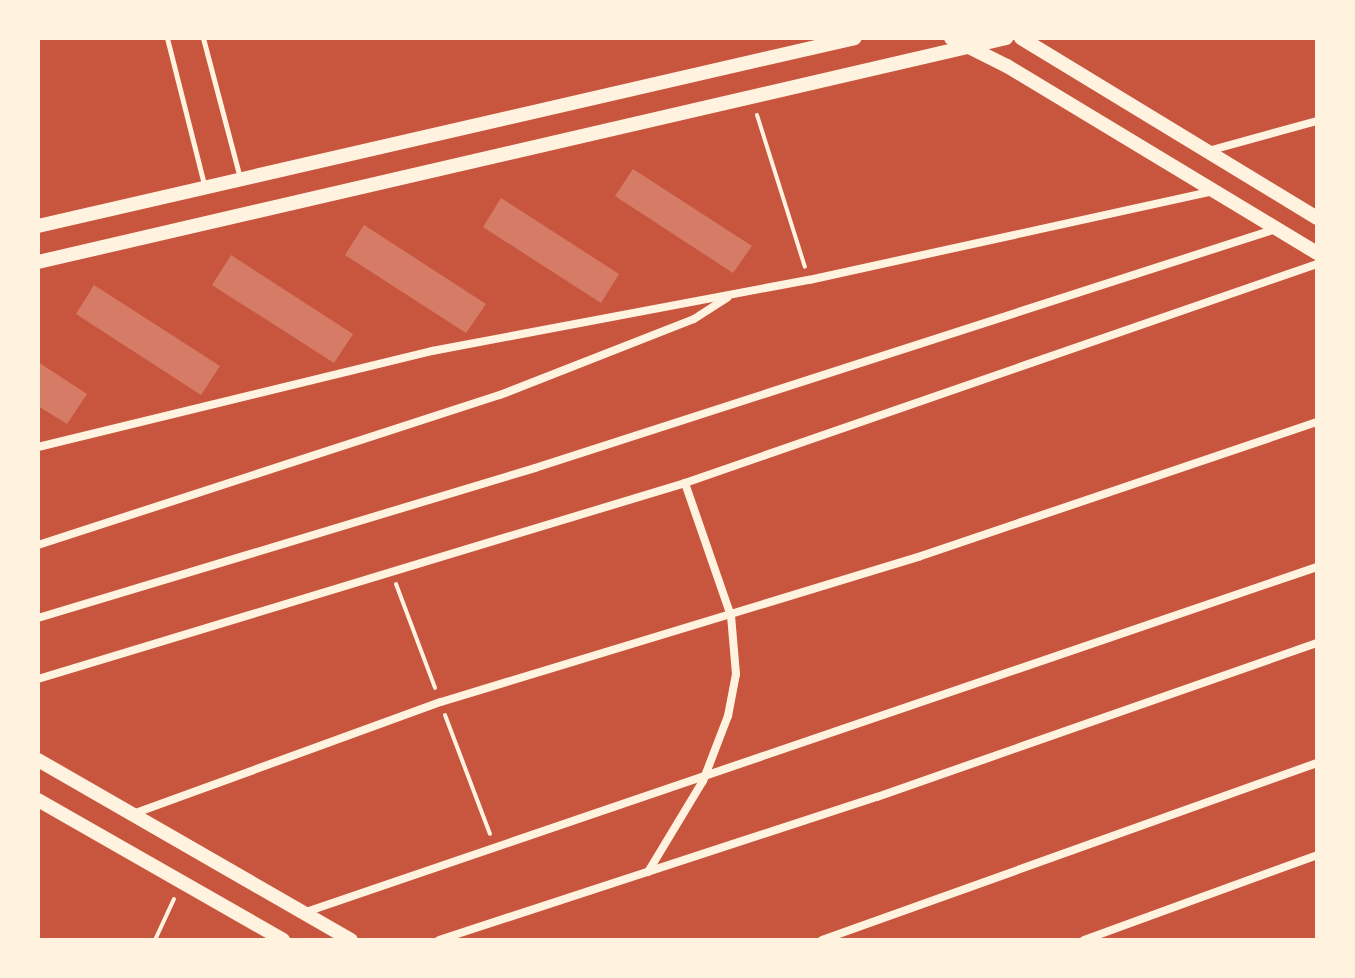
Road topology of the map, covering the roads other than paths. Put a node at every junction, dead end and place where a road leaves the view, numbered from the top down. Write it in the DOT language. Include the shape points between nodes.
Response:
graph roads {
  1 [pos="167,38"];
  2 [pos="203,38"];
  3 [pos="855,38"];
  4 [pos="951,38"];
  5 [pos="1006,38"];
  6 [pos="1021,38"];
  7 [pos="970,47"];
  8 [pos="1317,121"];
  9 [pos="1208,151"];
  10 [pos="240,179"];
  11 [pos="205,187"];
  12 [pos="1216,191"];
  13 [pos="1317,218"];
  14 [pos="38,226"];
  15 [pos="1277,229"];
  16 [pos="1317,253"];
  17 [pos="38,262"];
  18 [pos="1317,264"];
  19 [pos="732,294"];
  20 [pos="1317,422"];
  21 [pos="38,447"];
  22 [pos="685,483"];
  23 [pos="38,545"];
  24 [pos="1317,567"];
  25 [pos="731,616"];
  26 [pos="38,618"];
  27 [pos="1317,643"];
  28 [pos="38,679"];
  29 [pos="38,760"];
  30 [pos="1317,763"];
  31 [pos="703,781"];
  32 [pos="38,800"];
  33 [pos="130,815"];
  34 [pos="1317,855"];
  35 [pos="647,872"];
  36 [pos="303,913"];
  37 [pos="283,940"];
  38 [pos="351,940"];
  39 [pos="439,940"];
  40 [pos="822,940"];
  41 [pos="1084,940"];
  1 -- 11 [label="lane"];
  2 -- 10 [label="lane"];
  3 -- 10 [label="main road"];
  4 -- 7 [label="main road"];
  5 -- 7 [label="main road"];
  6 -- 9 [label="main road"];
  7 -- 12 [label="main road"];
  7 -- 17 [label="main road"];
  8 -- 9 [label="street"];
  9 -- 13 [label="main road"];
  10 -- 11 [label="main road"];
  11 -- 14 [label="main road"];
  12 -- 15 [label="main road"];
  12 -- 19 [label="street"];
  15 -- 16 [label="main road"];
  15 -- 26 [label="street" via="535,468"];
  18 -- 22 [label="street"];
  19 -- 21 [label="street" via="432,351"];
  19 -- 23 [label="street" via="694,319 500,395"];
  20 -- 25 [label="street"];
  22 -- 25 [label="street"];
  22 -- 28 [label="street"];
  24 -- 31 [label="street"];
  25 -- 31 [label="street" via="736,674 728,716"];
  25 -- 33 [label="street" via="441,702"];
  27 -- 35 [label="street"];
  29 -- 33 [label="main road"];
  30 -- 40 [label="street"];
  31 -- 35 [label="street"];
  31 -- 36 [label="street"];
  32 -- 37 [label="main road"];
  33 -- 36 [label="main road"];
  34 -- 41 [label="street"];
  35 -- 39 [label="street"];
  36 -- 38 [label="main road"];
}
